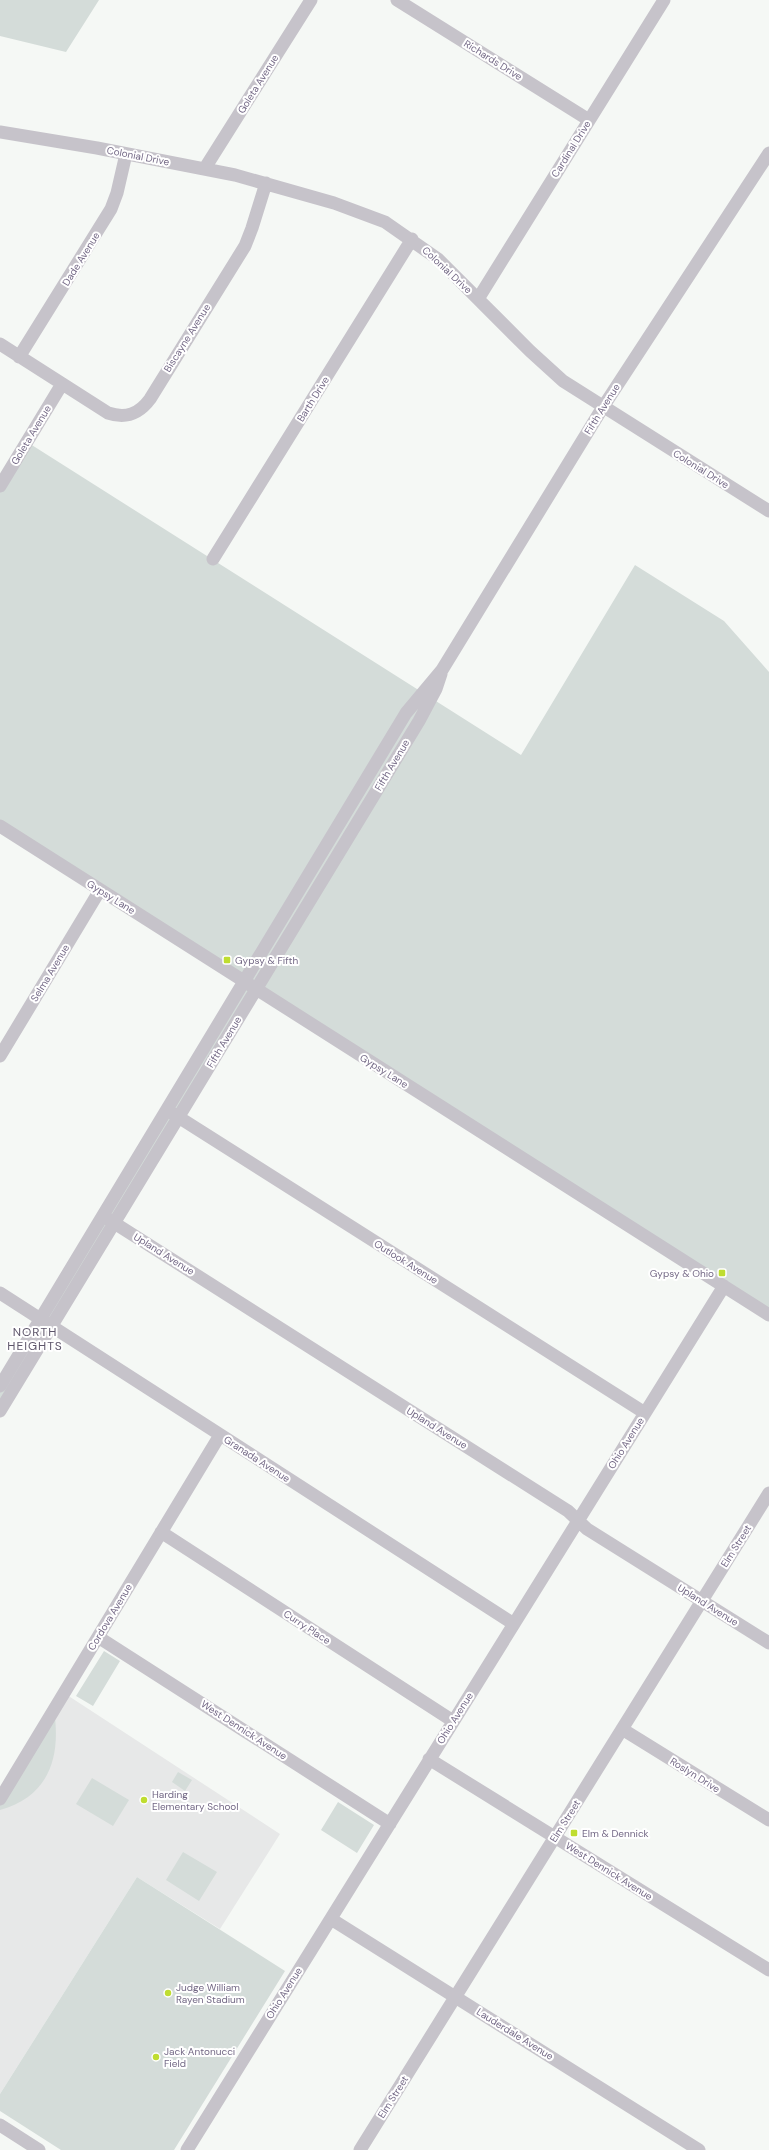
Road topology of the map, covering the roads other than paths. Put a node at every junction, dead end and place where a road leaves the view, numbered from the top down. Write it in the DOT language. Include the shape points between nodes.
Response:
graph roads {
  1 [pos="311,0"];
  2 [pos="397,0"];
  3 [pos="664,0"];
  4 [pos="589,120"];
  5 [pos="0,132"];
  6 [pos="769,153"];
  7 [pos="126,154"];
  8 [pos="205,168"];
  9 [pos="266,183"];
  10 [pos="412,240"];
  11 [pos="478,299"];
  12 [pos="0,344"];
  13 [pos="19,357"];
  14 [pos="62,384"];
  15 [pos="603,407"];
  16 [pos="0,486"];
  17 [pos="769,511"];
  18 [pos="213,559"];
  19 [pos="442,670"];
  20 [pos="0,826"];
  21 [pos="100,890"];
  22 [pos="243,981"];
  23 [pos="256,989"];
  24 [pos="0,1056"];
  25 [pos="173,1114"];
  26 [pos="103,1216"];
  27 [pos="114,1223"];
  28 [pos="724,1286"];
  29 [pos="0,1293"];
  30 [pos="769,1315"];
  31 [pos="46,1323"];
  32 [pos="0,1386"];
  33 [pos="0,1410"];
  34 [pos="645,1413"];
  35 [pos="220,1435"];
  36 [pos="767,1502"];
  37 [pos="578,1521"];
  38 [pos="161,1532"];
  39 [pos="701,1601"];
  40 [pos="514,1624"];
  41 [pos="98,1637"];
  42 [pos="769,1643"];
  43 [pos="453,1721"];
  44 [pos="622,1729"];
  45 [pos="429,1759"];
  46 [pos="0,1799"];
  47 [pos="769,1820"];
  48 [pos="390,1824"];
  49 [pos="555,1837"];
  50 [pos="331,1919"];
  51 [pos="769,1970"];
  52 [pos="456,1997"];
  53 [pos="0,2125"];
  54 [pos="39,2150"];
  55 [pos="187,2150"];
  56 [pos="360,2150"];
  57 [pos="699,2150"];
  1 -- 8 [label="street, Goleta Avenue"];
  2 -- 4 [label="street, Richards Drive"];
  3 -- 4 [label="street, Cardinal Drive"];
  4 -- 11 [label="street, Cardinal Drive"];
  5 -- 7 [label="street, Colonial Drive"];
  6 -- 15 [label="street, Fifth Avenue"];
  7 -- 8 [label="street, Colonial Drive"];
  7 -- 13 [label="street, Dade Avenue" via="112,209"];
  8 -- 9 [label="street, Colonial Drive"];
  9 -- 10 [label="street, Colonial Drive" via="359,211 393,226"];
  9 -- 14 [label="street, Biscayne Avenue" via="245,246 145,406 132,414 116,416"];
  10 -- 11 [label="street, Colonial Drive" via="438,259"];
  10 -- 18 [label="street, Barth Drive"];
  11 -- 15 [label="street, Colonial Drive" via="563,381"];
  12 -- 13 [label="street, Biscayne Avenue"];
  13 -- 14 [label="street, Biscayne Avenue"];
  14 -- 16 [label="street, Goleta Avenue"];
  15 -- 17 [label="street, Colonial Drive"];
  15 -- 19 [label="street, Fifth Avenue"];
  19 -- 22 [label="street, Fifth Avenue" via="406,713"];
  19 -- 23 [label="street, Fifth Avenue" via="436,689 419,721"];
  20 -- 21 [label="street, Gypsy Lane"];
  21 -- 22 [label="street, Gypsy Lane"];
  21 -- 24 [label="street, Selma Avenue"];
  22 -- 23 [label="street, Gypsy Lane"];
  22 -- 25 [label="street, Fifth Avenue"];
  23 -- 25 [label="street, Fifth Avenue"];
  23 -- 28 [label="street, Gypsy Lane"];
  25 -- 26 [label="street, Fifth Avenue"];
  25 -- 27 [label="street, Fifth Avenue"];
  25 -- 34 [label="street, Outlook Avenue"];
  26 -- 27 [label="street, Upland Avenue"];
  26 -- 31 [label="street, Fifth Avenue"];
  27 -- 31 [label="street, Fifth Avenue"];
  27 -- 37 [label="street, Upland Avenue" via="568,1511"];
  28 -- 30 [label="street, Gypsy Lane"];
  28 -- 34 [label="street, Ohio Avenue"];
  29 -- 31 [label="street, Granada Avenue"];
  31 -- 32 [label="street, Fifth Avenue"];
  31 -- 33 [label="street, Fifth Avenue"];
  31 -- 35 [label="street, Granada Avenue"];
  34 -- 37 [label="street, Ohio Avenue"];
  35 -- 38 [label="street, Cordova Avenue"];
  35 -- 40 [label="street, Granada Avenue"];
  36 -- 39 [label="street, Elm Street"];
  37 -- 39 [label="street, Upland Avenue"];
  37 -- 40 [label="street, Ohio Avenue"];
  38 -- 41 [label="street, Cordova Avenue"];
  38 -- 43 [label="street, Curry Place"];
  39 -- 42 [label="street, Upland Avenue"];
  39 -- 44 [label="street, Elm Street"];
  40 -- 43 [label="street, Ohio Avenue"];
  41 -- 46 [label="street, Cordova Avenue"];
  41 -- 48 [label="street, West Dennick Avenue"];
  43 -- 45 [label="street, Ohio Avenue"];
  44 -- 47 [label="street, Roslyn Drive"];
  44 -- 49 [label="street, Elm Street"];
  45 -- 48 [label="street, Ohio Avenue"];
  45 -- 49 [label="street, West Dennick Avenue"];
  48 -- 50 [label="street, Ohio Avenue"];
  49 -- 51 [label="street, West Dennick Avenue"];
  49 -- 52 [label="street, Elm Street"];
  50 -- 52 [label="street, Lauderdale Avenue"];
  50 -- 55 [label="street, Ohio Avenue"];
  52 -- 56 [label="street, Elm Street"];
  52 -- 57 [label="street, Lauderdale Avenue"];
  53 -- 54 [label="street"];
}
